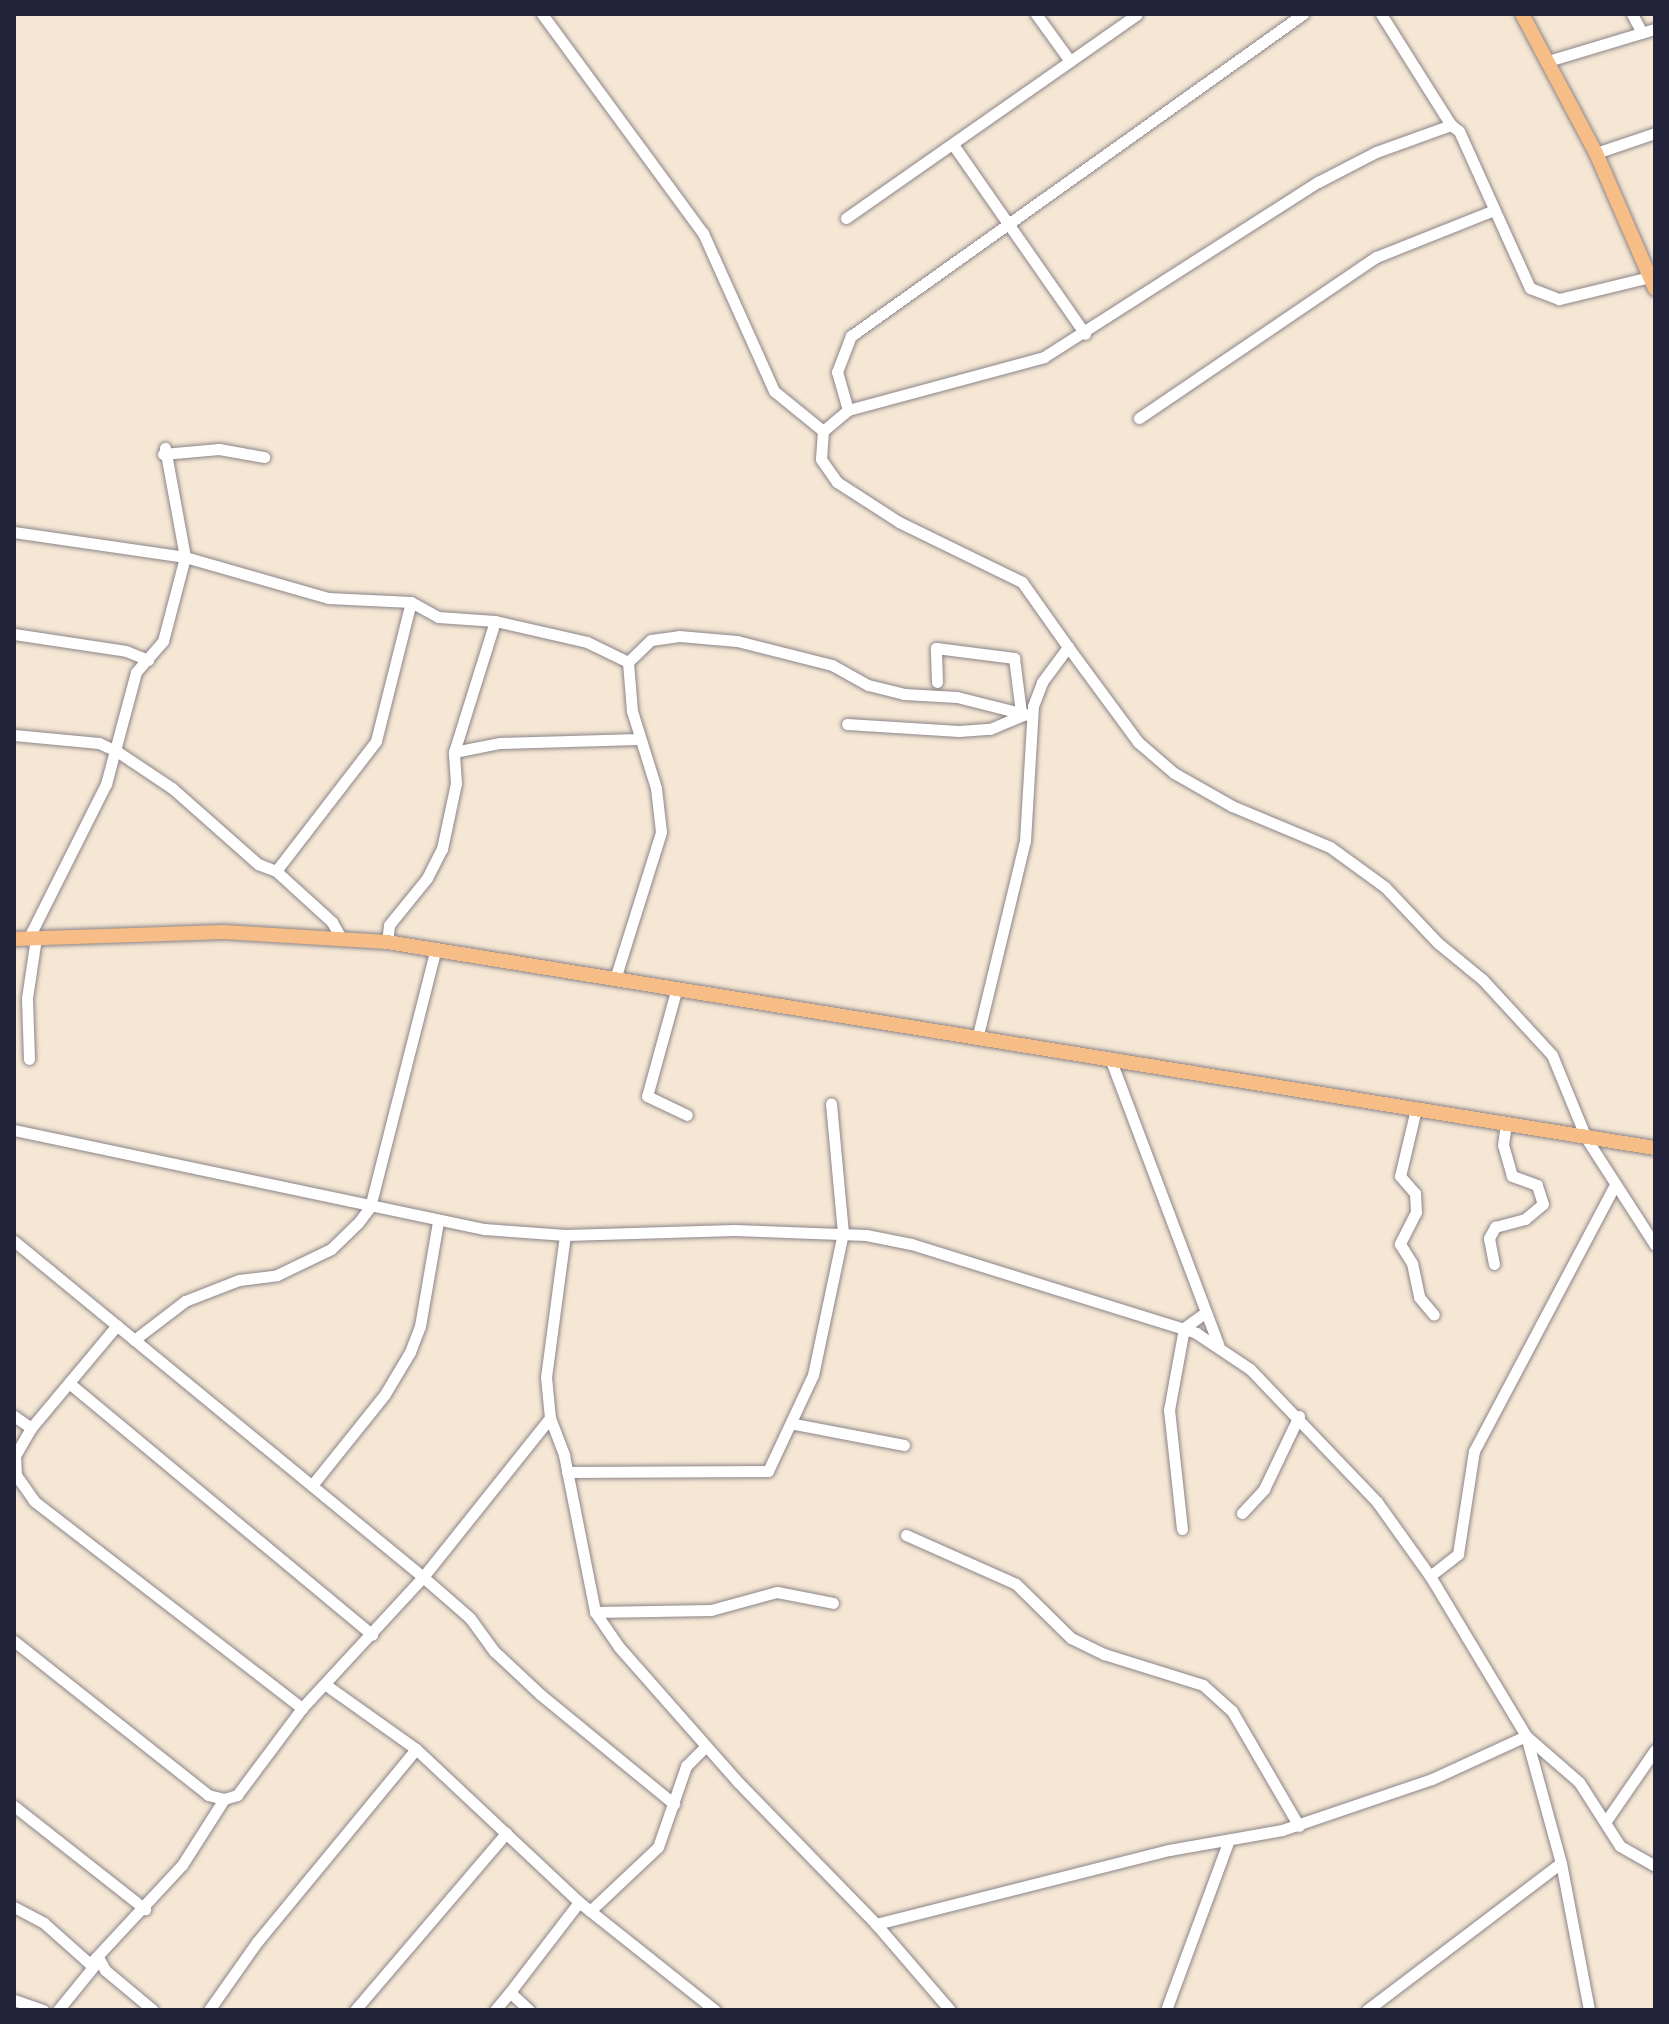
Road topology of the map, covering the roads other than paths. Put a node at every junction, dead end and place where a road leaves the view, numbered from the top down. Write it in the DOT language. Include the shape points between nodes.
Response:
graph roads {
  1 [pos="542,14"];
  2 [pos="1036,14"];
  3 [pos="1137,14"];
  4 [pos="1303,14"];
  5 [pos="1381,14"];
  6 [pos="1522,14"];
  7 [pos="1632,14"];
  8 [pos="1655,29"];
  9 [pos="1642,33"];
  10 [pos="1070,61"];
  11 [pos="1548,61"];
  12 [pos="1451,125"];
  13 [pos="1655,133"];
  14 [pos="954,146"];
  15 [pos="1596,153"];
  16 [pos="1494,210"];
  17 [pos="846,218"];
  18 [pos="1010,223"];
  19 [pos="1653,280"];
  20 [pos="1085,334"];
  21 [pos="848,410"];
  22 [pos="1139,418"];
  23 [pos="823,431"];
  24 [pos="264,457"];
  25 [pos="14,532"];
  26 [pos="185,557"];
  27 [pos="411,602"];
  28 [pos="495,621"];
  29 [pos="14,634"];
  30 [pos="1068,647"];
  31 [pos="148,660"];
  32 [pos="628,662"];
  33 [pos="937,682"];
  34 [pos="1026,714"];
  35 [pos="847,724"];
  36 [pos="14,735"];
  37 [pos="639,739"];
  38 [pos="118,752"];
  39 [pos="454,752"];
  40 [pos="276,871"];
  41 [pos="341,938"];
  42 [pos="26,939"];
  43 [pos="387,942"];
  44 [pos="436,949"];
  45 [pos="615,979"];
  46 [pos="676,991"];
  47 [pos="977,1039"];
  48 [pos="1110,1058"];
  49 [pos="29,1059"];
  50 [pos="831,1104"];
  51 [pos="1416,1109"];
  52 [pos="687,1115"];
  53 [pos="1506,1124"];
  54 [pos="14,1130"];
  55 [pos="1586,1138"];
  56 [pos="1655,1148"];
  57 [pos="1614,1187"];
  58 [pos="370,1207"];
  59 [pos="438,1222"];
  60 [pos="843,1233"];
  61 [pos="565,1235"];
  62 [pos="14,1241"];
  63 [pos="1655,1245"];
  64 [pos="1494,1264"];
  65 [pos="1206,1312"];
  66 [pos="1434,1315"];
  67 [pos="117,1325"];
  68 [pos="1184,1328"];
  69 [pos="134,1340"];
  70 [pos="1218,1345"];
  71 [pos="69,1383"];
  72 [pos="14,1416"];
  73 [pos="1299,1416"];
  74 [pos="550,1418"];
  75 [pos="794,1424"];
  76 [pos="31,1428"];
  77 [pos="904,1445"];
  78 [pos="14,1456"];
  79 [pos="567,1472"];
  80 [pos="313,1484"];
  81 [pos="1242,1513"];
  82 [pos="1182,1529"];
  83 [pos="906,1535"];
  84 [pos="1430,1576"];
  85 [pos="423,1577"];
  86 [pos="833,1603"];
  87 [pos="595,1612"];
  88 [pos="372,1635"];
  89 [pos="14,1641"];
  90 [pos="326,1685"];
  91 [pos="302,1708"];
  92 [pos="1526,1736"];
  93 [pos="706,1746"];
  94 [pos="416,1749"];
  95 [pos="1655,1750"];
  96 [pos="224,1799"];
  97 [pos="674,1804"];
  98 [pos="14,1806"];
  99 [pos="1606,1821"];
  100 [pos="1299,1826"];
  101 [pos="506,1833"];
  102 [pos="1229,1840"];
  103 [pos="1561,1863"];
  104 [pos="1655,1866"];
  105 [pos="579,1902"];
  106 [pos="14,1907"];
  107 [pos="145,1909"];
  108 [pos="590,1911"];
  109 [pos="876,1924"];
  110 [pos="94,1961"];
  111 [pos="510,1992"];
  112 [pos="14,2000"];
  113 [pos="1384,2005"];
  114 [pos="43,2010"];
  115 [pos="58,2010"];
  116 [pos="153,2010"];
  117 [pos="209,2010"];
  118 [pos="355,2010"];
  119 [pos="495,2010"];
  120 [pos="529,2010"];
  121 [pos="715,2010"];
  122 [pos="950,2010"];
  123 [pos="1166,2010"];
  124 [pos="1367,2010"];
  125 [pos="1589,2010"];
  1 -- 23 [label="street" via="703,233 774,391"];
  2 -- 10 [label="street"];
  3 -- 10 [label="street"];
  4 -- 18 [label="street"];
  5 -- 12 [label="street"];
  6 -- 11 [label="main road"];
  7 -- 9 [label="street"];
  8 -- 9 [label="street"];
  9 -- 11 [label="street"];
  10 -- 14 [label="street"];
  11 -- 15 [label="main road"];
  12 -- 16 [label="street"];
  12 -- 20 [label="street" via="1376,152 1318,182"];
  13 -- 15 [label="street"];
  14 -- 17 [label="street"];
  14 -- 18 [label="street"];
  15 -- 19 [label="main road"];
  16 -- 19 [label="street" via="1530,288 1543,297 1559,299"];
  16 -- 22 [label="street" via="1376,257"];
  18 -- 20 [label="street"];
  18 -- 21 [label="street" via="851,336 837,372"];
  20 -- 21 [label="street" via="1017,366"];
  21 -- 23 [label="street"];
  23 -- 30 [label="street" via="821,459 837,482 899,522 1022,582"];
  24 -- 26 [label="street" via="219,449 164,451"];
  25 -- 26 [label="street"];
  26 -- 27 [label="street" via="328,598"];
  26 -- 31 [label="street" via="163,641"];
  27 -- 28 [label="street" via="438,617"];
  27 -- 40 [label="street" via="376,741"];
  28 -- 32 [label="street" via="587,642"];
  28 -- 39 [label="street"];
  29 -- 31 [label="street" via="126,651"];
  30 -- 34 [label="street"];
  30 -- 55 [label="street" via="1138,742 1174,773 1232,806 1330,847 1385,887 1552,1055"];
  31 -- 38 [label="street" via="136,672"];
  32 -- 34 [label="street" via="651,640 679,636 737,641 832,665 868,685 904,694 957,697"];
  32 -- 37 [label="street"];
  33 -- 34 [label="street" via="936,648 1014,658"];
  34 -- 35 [label="street" via="990,729 959,731"];
  34 -- 47 [label="street" via="1025,841"];
  36 -- 38 [label="street" via="99,743"];
  37 -- 39 [label="street" via="500,743"];
  37 -- 45 [label="street" via="656,788 661,832"];
  38 -- 40 [label="street" via="172,788 258,864"];
  38 -- 42 [label="street"];
  39 -- 43 [label="street" via="456,783 442,849 427,878 389,925"];
  40 -- 41 [label="street" via="332,922"];
  41 -- 42 [label="main road" via="224,932"];
  41 -- 43 [label="main road"];
  42 -- 49 [label="street"];
  43 -- 44 [label="main road"];
  44 -- 45 [label="main road"];
  44 -- 58 [label="street"];
  45 -- 46 [label="main road"];
  46 -- 47 [label="main road"];
  46 -- 52 [label="street" via="647,1096"];
  47 -- 48 [label="main road"];
  48 -- 51 [label="main road"];
  48 -- 65 [label="street"];
  50 -- 60 [label="street"];
  51 -- 53 [label="main road"];
  51 -- 66 [label="street" via="1400,1176 1415,1193 1416,1212 1400,1244 1412,1263 1419,1297"];
  53 -- 55 [label="main road"];
  53 -- 64 [label="street" via="1503,1145 1512,1176 1537,1185 1543,1204 1525,1219 1495,1227 1489,1238"];
  54 -- 58 [label="street"];
  55 -- 56 [label="main road"];
  55 -- 57 [label="street"];
  57 -- 63 [label="street"];
  57 -- 84 [label="street" via="1474,1451 1458,1554"];
  58 -- 59 [label="street"];
  58 -- 69 [label="street" via="331,1249 277,1275 239,1280 185,1301"];
  59 -- 61 [label="street"];
  59 -- 80 [label="street" via="420,1326 410,1352 385,1394"];
  60 -- 61 [label="street"];
  60 -- 68 [label="street" via="911,1244"];
  60 -- 75 [label="street" via="824,1337"];
  61 -- 74 [label="street" via="547,1353"];
  62 -- 67 [label="street"];
  65 -- 68 [label="street"];
  65 -- 70 [label="street"];
  67 -- 69 [label="street"];
  67 -- 71 [label="street"];
  68 -- 70 [label="street"];
  68 -- 82 [label="street" via="1169,1410"];
  69 -- 80 [label="street"];
  70 -- 73 [label="street"];
  71 -- 76 [label="street"];
  71 -- 88 [label="street"];
  72 -- 76 [label="street"];
  73 -- 81 [label="street" via="1264,1489"];
  73 -- 84 [label="street" via="1377,1502"];
  74 -- 79 [label="street"];
  74 -- 85 [label="street"];
  75 -- 77 [label="street"];
  75 -- 79 [label="street" via="763,1474"];
  76 -- 78 [label="street"];
  78 -- 91 [label="street" via="16,1475 34,1501"];
  79 -- 87 [label="street"];
  80 -- 85 [label="street"];
  83 -- 100 [label="street" via="1016,1584 1071,1638 1104,1654 1203,1685 1232,1711"];
  84 -- 92 [label="street"];
  85 -- 88 [label="street"];
  85 -- 97 [label="street" via="470,1618 494,1651 541,1695"];
  86 -- 87 [label="street" via="777,1592 711,1610"];
  87 -- 93 [label="street"];
  88 -- 90 [label="street"];
  89 -- 96 [label="street" via="208,1795"];
  90 -- 91 [label="street"];
  90 -- 94 [label="street"];
  91 -- 96 [label="street" via="237,1795"];
  92 -- 99 [label="street" via="1566,1769"];
  92 -- 100 [label="street" via="1432,1779"];
  92 -- 103 [label="street"];
  93 -- 97 [label="street" via="686,1766"];
  93 -- 109 [label="street" via="817,1869"];
  94 -- 101 [label="street"];
  94 -- 117 [label="street" via="257,1942"];
  95 -- 99 [label="street"];
  96 -- 107 [label="street" via="182,1865"];
  97 -- 108 [label="street" via="658,1847"];
  98 -- 107 [label="street"];
  99 -- 104 [label="street" via="1620,1846"];
  100 -- 102 [label="street"];
  101 -- 105 [label="street"];
  101 -- 118 [label="street"];
  102 -- 109 [label="street"];
  102 -- 123 [label="street"];
  103 -- 113 [label="street"];
  103 -- 125 [label="street"];
  105 -- 108 [label="street"];
  105 -- 111 [label="street"];
  106 -- 110 [label="street"];
  107 -- 110 [label="street"];
  108 -- 121 [label="street" via="679,1976"];
  109 -- 122 [label="street"];
  110 -- 115 [label="street"];
  110 -- 116 [label="street"];
  111 -- 119 [label="street"];
  111 -- 120 [label="street"];
  112 -- 114 [label="street"];
  113 -- 124 [label="street"];
}
